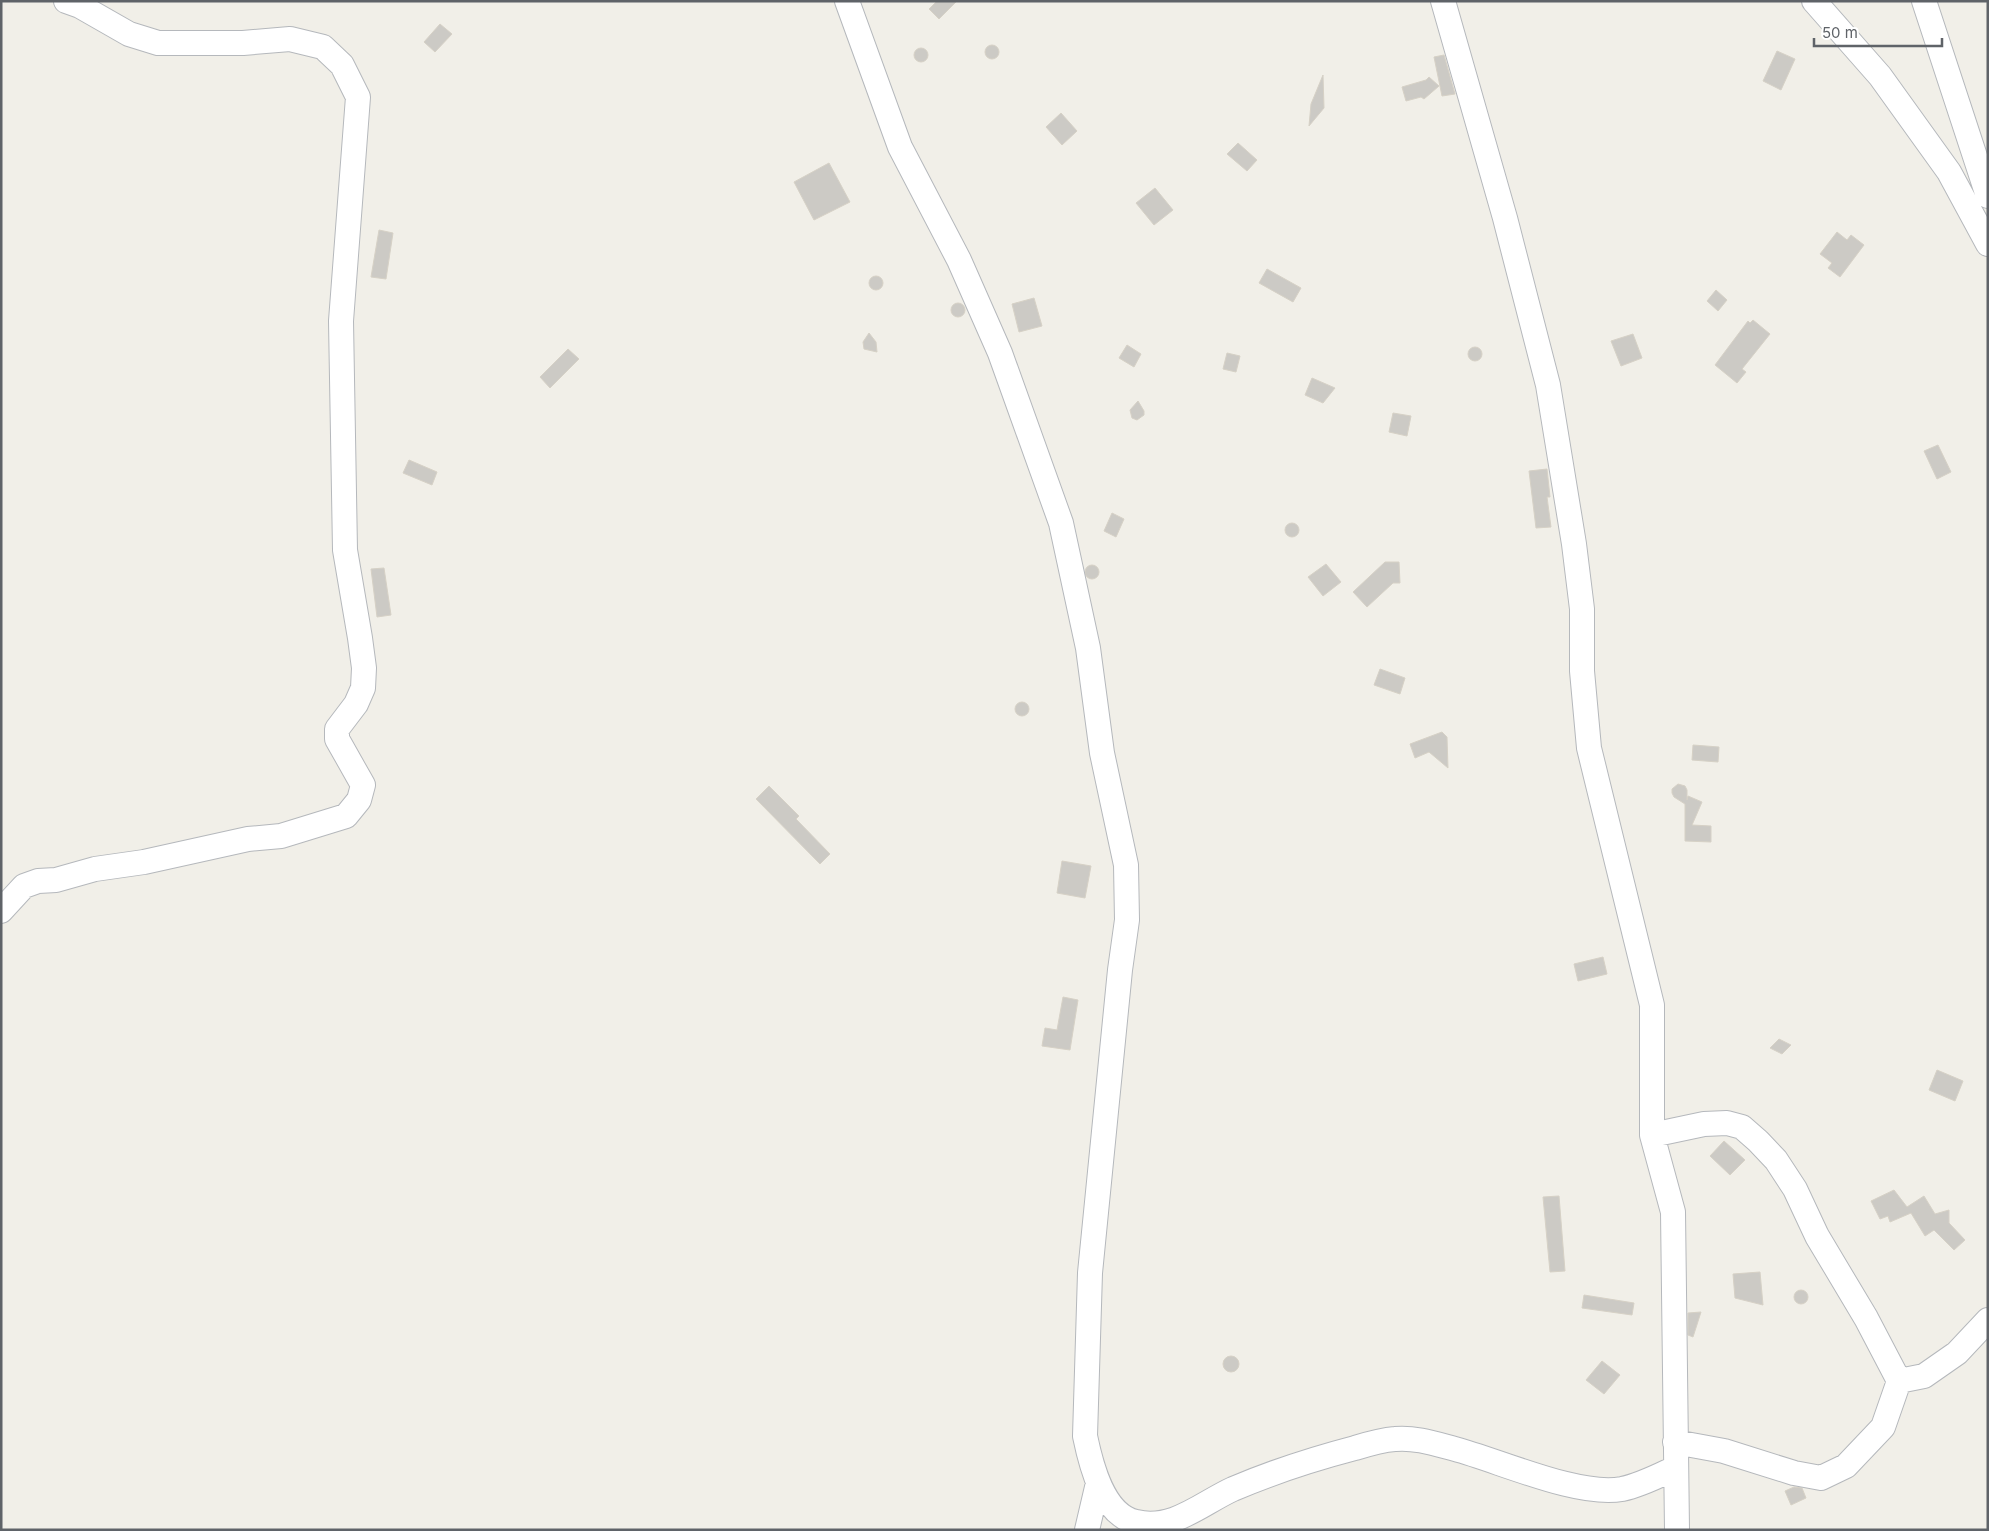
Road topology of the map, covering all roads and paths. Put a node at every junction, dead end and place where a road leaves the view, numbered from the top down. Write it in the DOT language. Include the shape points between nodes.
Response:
graph roads {
  1 [pos="847,1"];
  2 [pos="1443,1"];
  3 [pos="1814,1"];
  4 [pos="1924,1"];
  5 [pos="77,3"];
  6 [pos="1988,196"];
  7 [pos="1988,244"];
  8 [pos="1,911"];
  9 [pos="1652,1135"];
  10 [pos="1988,1320"];
  11 [pos="1899,1381"];
  12 [pos="1675,1442"];
  13 [pos="1675,1468"];
  14 [pos="1098,1483"];
  15 [pos="1087,1530"];
  16 [pos="1677,1530"];
  1 -- 14 [label="street" via="900,147 959,260 1000,353 1060,523 1088,648 1102,753 1126,865 1127,920 1090,1273 1085,1436"];
  2 -- 9 [label="street" via="1505,218 1548,385 1581,600 1582,671 1589,748 1652,1005"];
  3 -- 7 [label="street" via="1898,100 1949,172"];
  4 -- 6 [label="street"];
  5 -- 8 [label="street" via="129,34 158,43 243,43 290,39 323,47 342,65 358,97 341,321 345,550 364,668 363,688 356,704 337,729 337,739 363,785 359,800 346,816 280,836 248,839 144,862 95,869 56,880 38,880 24,886"];
  9 -- 11 [label="street" via="1704,1124 1727,1123 1742,1127 1758,1141 1776,1160 1794,1189"];
  9 -- 12 [label="street" via="1673,1212"];
  10 -- 11 [label="street" via="1957,1354 1924,1376"];
  11 -- 12 [label="street" via="1883,1427 1846,1466 1820,1478 1724,1451"];
  12 -- 13 [label="street"];
  13 -- 14 [label="street" via="1622,1489 1592,1490 1451,1448 1398,1439 1380,1441 1284,1469 1232,1490 1164,1524 1136,1522 1118,1514"];
  13 -- 16 [label="street"];
  14 -- 15 [label="street"];
}
